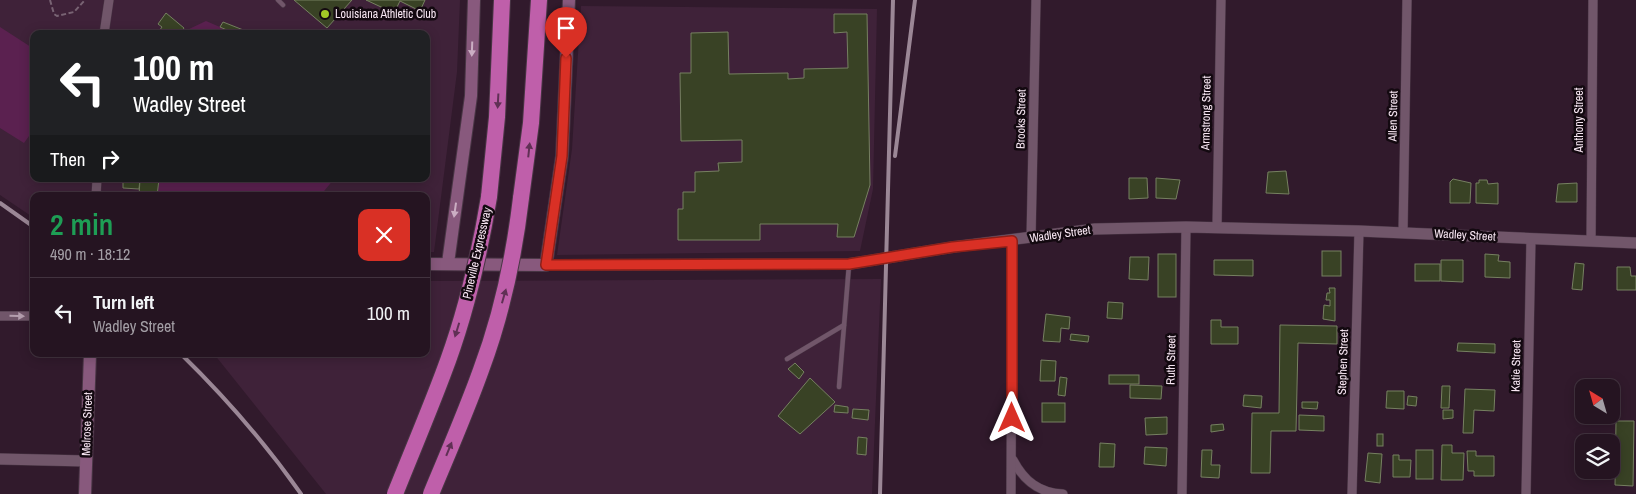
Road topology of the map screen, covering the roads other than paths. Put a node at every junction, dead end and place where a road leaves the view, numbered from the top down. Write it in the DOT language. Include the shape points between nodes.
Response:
graph roads {
  1 [pos="110,0"];
  2 [pos="278,0"];
  3 [pos="474,0"];
  4 [pos="502,0"];
  5 [pos="538,0"];
  6 [pos="569,0"];
  7 [pos="1036,0"];
  8 [pos="1221,0"];
  9 [pos="1407,0"];
  10 [pos="1592,0"];
  11 [pos="283,5"];
  12 [pos="105,30"];
  13 [pos="1217,226"];
  14 [pos="1186,227"];
  15 [pos="1358,231"];
  16 [pos="1404,232"];
  17 [pos="1031,238"];
  18 [pos="1531,239"];
  19 [pos="1012,241"];
  20 [pos="1591,241"];
  21 [pos="1636,243"];
  22 [pos="448,263"];
  23 [pos="430,264"];
  24 [pos="849,264"];
  25 [pos="546,265"];
  26 [pos="0,316"];
  27 [pos="30,316"];
  28 [pos="844,325"];
  29 [pos="90,357"];
  30 [pos="787,358"];
  31 [pos="839,387"];
  32 [pos="1012,457"];
  33 [pos="0,459"];
  34 [pos="86,461"];
  35 [pos="85,494"];
  36 [pos="394,494"];
  37 [pos="431,494"];
  38 [pos="1011,494"];
  39 [pos="1063,494"];
  40 [pos="1182,494"];
  41 [pos="1352,494"];
  42 [pos="1526,494"];
  1 -- 12 [label="street"];
  2 -- 11 [label="lane"];
  3 -- 22 [label="main road, one-way" via="471,96"];
  4 -- 36 [label="highway, Pineville Expressway, one-way, bridge" via="497,117 482,240 447,364"];
  37 -- 5 [label="highway, one-way, bridge" via="482,369 509,278 527,163"];
  6 -- 25 [label="main road" via="562,156"];
  7 -- 17 [label="street, Brooks Street"];
  8 -- 13 [label="street, Armstrong Street"];
  9 -- 16 [label="street, Allen Street"];
  10 -- 20 [label="street, Anthony Street"];
  13 -- 14 [label="street, Wadley Street"];
  13 -- 15 [label="street, Wadley Street"];
  14 -- 17 [label="street, Wadley Street" via="1095,228"];
  14 -- 40 [label="street, Ruth Street"];
  15 -- 16 [label="street, Wadley Street"];
  15 -- 41 [label="street, Stephen Street"];
  16 -- 18 [label="street, Wadley Street"];
  17 -- 19 [label="street, Wadley Street"];
  18 -- 20 [label="street, Wadley Street"];
  18 -- 42 [label="street, Katie Street"];
  19 -- 24 [label="street, Wadley Street"];
  19 -- 32 [label="street"];
  20 -- 21 [label="street, Wadley Street"];
  22 -- 23 [label="main road, Wadley Street"];
  22 -- 25 [label="main road, Wadley Street"];
  24 -- 25 [label="street, Wadley Street"];
  24 -- 28 [label="lane"];
  26 -- 27 [label="street, one-way"];
  28 -- 30 [label="lane"];
  28 -- 31 [label="lane"];
  29 -- 34 [label="main road, Melrose Street"];
  32 -- 38 [label="street"];
  32 -- 39 [label="street" via="1035,487"];
  33 -- 34 [label="street"];
  34 -- 35 [label="main road, Melrose Street"];
}
